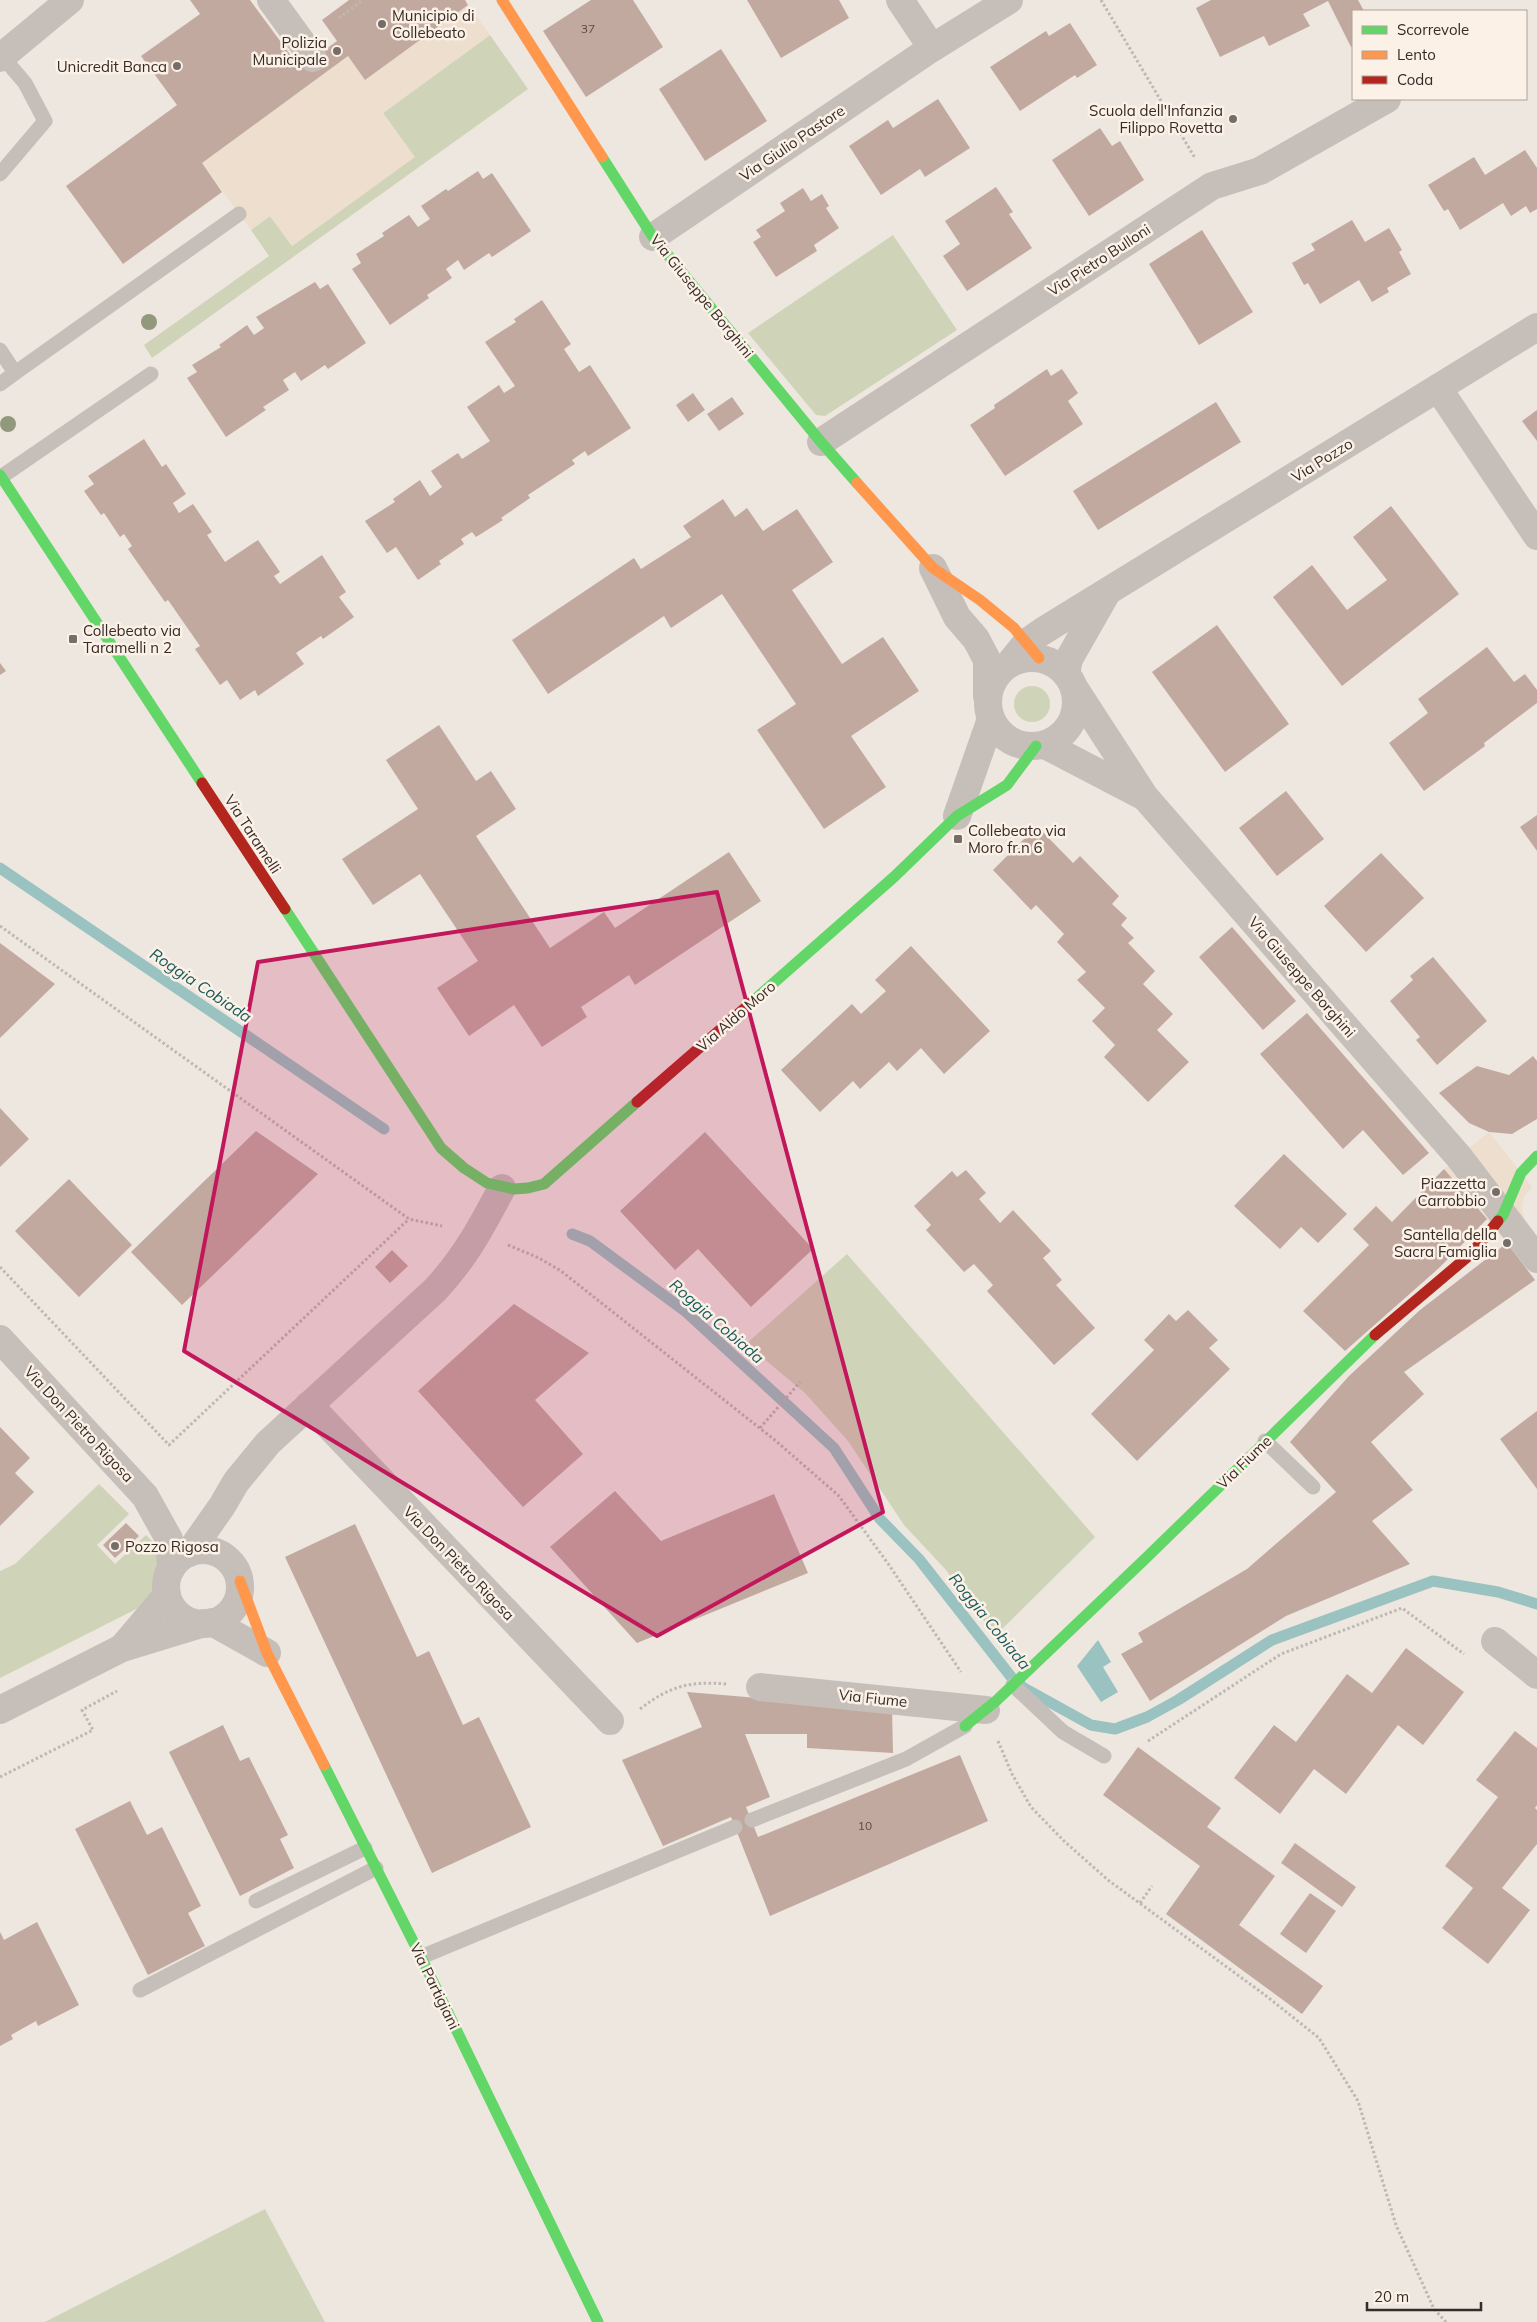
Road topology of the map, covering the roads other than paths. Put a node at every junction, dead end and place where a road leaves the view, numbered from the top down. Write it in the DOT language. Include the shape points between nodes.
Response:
graph roads {
  1 [pos="70,0"];
  2 [pos="271,0"];
  3 [pos="502,0"];
  4 [pos="900,0"];
  5 [pos="1009,0"];
  6 [pos="932,48"];
  7 [pos="1,57"];
  8 [pos="313,58"];
  9 [pos="1385,100"];
  10 [pos="0,174"];
  11 [pos="239,214"];
  12 [pos="653,237"];
  13 [pos="1537,327"];
  14 [pos="0,350"];
  15 [pos="16,373"];
  16 [pos="151,374"];
  17 [pos="0,384"];
  18 [pos="1438,388"];
  19 [pos="822,442"];
  20 [pos="1,476"];
  21 [pos="1537,536"];
  22 [pos="933,568"];
  23 [pos="1107,592"];
  24 [pos="1033,650"];
  25 [pos="1071,682"];
  26 [pos="989,710"];
  27 [pos="1041,746"];
  28 [pos="1145,797"];
  29 [pos="957,816"];
  30 [pos="1537,1156"];
  31 [pos="502,1188"];
  32 [pos="1510,1224"];
  33 [pos="1537,1259"];
  34 [pos="0,1339"];
  35 [pos="309,1405"];
  36 [pos="1266,1441"];
  37 [pos="1313,1487"];
  38 [pos="222,1506"];
  39 [pos="176,1572"];
  40 [pos="236,1572"];
  41 [pos="208,1623"];
  42 [pos="1495,1641"];
  43 [pos="122,1648"];
  44 [pos="267,1653"];
  45 [pos="1537,1675"];
  46 [pos="1012,1685"];
  47 [pos="760,1687"];
  48 [pos="0,1710"];
  49 [pos="982,1713"];
  50 [pos="610,1721"];
  51 [pos="1104,1756"];
  52 [pos="752,1820"];
  53 [pos="735,1827"];
  54 [pos="365,1848"];
  55 [pos="376,1868"];
  56 [pos="256,1901"];
  57 [pos="421,1957"];
  58 [pos="140,1990"];
  59 [pos="598,2322"];
  1 -- 7 [label="street"];
  2 -- 8 [label="street"];
  3 -- 12 [label="street, Via Giuseppe Borghini"];
  4 -- 6 [label="street"];
  5 -- 6 [label="street, Via Giulio Pastore"];
  6 -- 12 [label="street, Via Giulio Pastore"];
  7 -- 10 [label="lane" via="25,83 45,121"];
  9 -- 19 [label="street, Via Pietro Bulloni" via="1260,171 1212,186"];
  11 -- 15 [label="lane"];
  12 -- 19 [label="street, Via Giuseppe Borghini"];
  13 -- 18 [label="street, Via Pozzo"];
  14 -- 15 [label="lane"];
  15 -- 17 [label="lane"];
  16 -- 20 [label="lane"];
  18 -- 21 [label="street"];
  18 -- 23 [label="street, Via Pozzo"];
  19 -- 22 [label="street, Via Giuseppe Borghini"];
  20 -- 31 [label="street, Via Taramelli" via="441,1148 460,1166"];
  22 -- 24 [label="street, Via Giuseppe Borghini" via="980,600"];
  22 -- 26 [label="street, Via Giuseppe Borghini" via="957,617 976,639 987,660"];
  23 -- 24 [label="street, Via Pozzo"];
  23 -- 25 [label="street, Via Pozzo" via="1069,659"];
  24 -- 25 [label="street, Via Giuseppe Borghini" via="1054,664"];
  24 -- 26 [label="street" via="998,674 990,688"];
  25 -- 27 [label="street" via="1077,707 1071,724 1060,737"];
  25 -- 28 [label="street, Via Giuseppe Borghini"];
  26 -- 27 [label="street, Via Giuseppe Borghini" via="998,731 1009,740 1022,746"];
  26 -- 29 [label="street, Via Aldo Moro"];
  27 -- 28 [label="street, Via Giuseppe Borghini"];
  27 -- 29 [label="street, Via Aldo Moro" via="1008,785"];
  28 -- 32 [label="street, Via Giuseppe Borghini" via="1458,1157"];
  29 -- 31 [label="street, Via Aldo Moro" via="894,877 544,1184 528,1190"];
  30 -- 32 [label="street" via="1521,1173"];
  31 -- 35 [label="street" via="456,1268"];
  32 -- 33 [label="street"];
  32 -- 36 [label="street, Via Fiume" via="1366,1342"];
  34 -- 39 [label="street, Via Don Pietro Rigosa" via="145,1496 169,1539"];
  35 -- 38 [label="street" via="268,1444"];
  35 -- 50 [label="street, Via Don Pietro Rigosa"];
  36 -- 37 [label="lane"];
  36 -- 46 [label="street, Via Fiume"];
  38 -- 39 [label="street"];
  38 -- 40 [label="street"];
  39 -- 40 [label="street" via="201,1550 225,1556"];
  39 -- 41 [label="street" via="173,1608 189,1621"];
  39 -- 43 [label="street"];
  40 -- 41 [label="street" via="238,1600 226,1616"];
  40 -- 44 [label="street, Via Partigiani"];
  41 -- 43 [label="street"];
  41 -- 44 [label="street"];
  42 -- 45 [label="street"];
  43 -- 48 [label="street"];
  44 -- 54 [label="street, Via Partigiani"];
  46 -- 49 [label="street, Via Fiume"];
  46 -- 51 [label="lane" via="1063,1732"];
  47 -- 49 [label="street, Via Fiume"];
  49 -- 52 [label="lane" via="906,1759"];
  53 -- 57 [label="lane"];
  54 -- 55 [label="street, Via Partigiani"];
  54 -- 56 [label="lane"];
  55 -- 57 [label="street, Via Partigiani"];
  55 -- 58 [label="lane"];
  57 -- 59 [label="street, Via Partigiani"];
}
